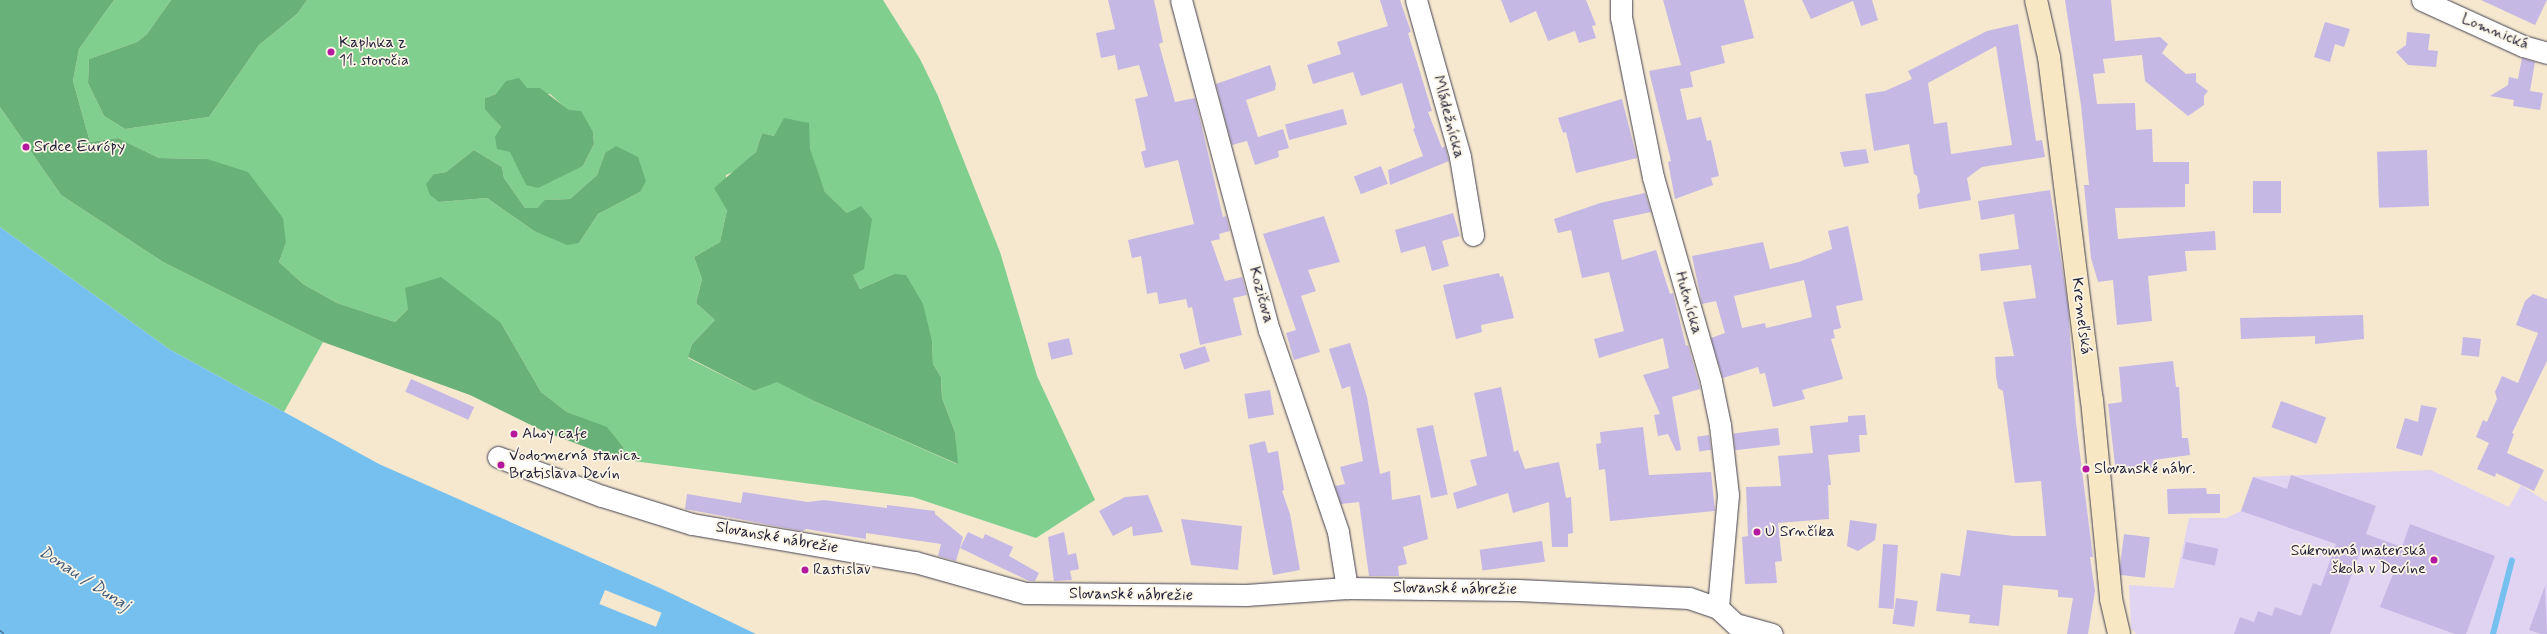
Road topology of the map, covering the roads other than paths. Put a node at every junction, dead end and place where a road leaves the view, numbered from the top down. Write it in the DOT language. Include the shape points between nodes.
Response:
graph roads {
  1 [pos="1181,0"];
  2 [pos="1416,0"];
  3 [pos="1621,0"];
  4 [pos="2036,0"];
  5 [pos="2422,0"];
  6 [pos="2547,53"];
  7 [pos="1473,235"];
  8 [pos="498,457"];
  9 [pos="1347,588"];
  10 [pos="1718,608"];
  11 [pos="1772,634"];
  12 [pos="2119,634"];
  1 -- 9 [label="street, Kozičova" via="1270,330 1338,532"];
  2 -- 7 [label="street, Mládežnícka" via="1460,157"];
  3 -- 10 [label="street, Hutnícka" via="1622,25 1653,177 1711,382 1720,425 1728,495"];
  4 -- 12 [label="street, Kremeľská" via="2049,57 2092,400 2111,599"];
  5 -- 6 [label="street, Lomnická" via="2523,46"];
  8 -- 9 [label="street, Slovanské nábrežie" via="602,496 692,524 915,562 1025,593 1246,595"];
  9 -- 10 [label="street, Slovanské nábrežie" via="1636,595 1689,598"];
  10 -- 11 [label="street, Slovanské nábrežie" via="1735,624"];
}
